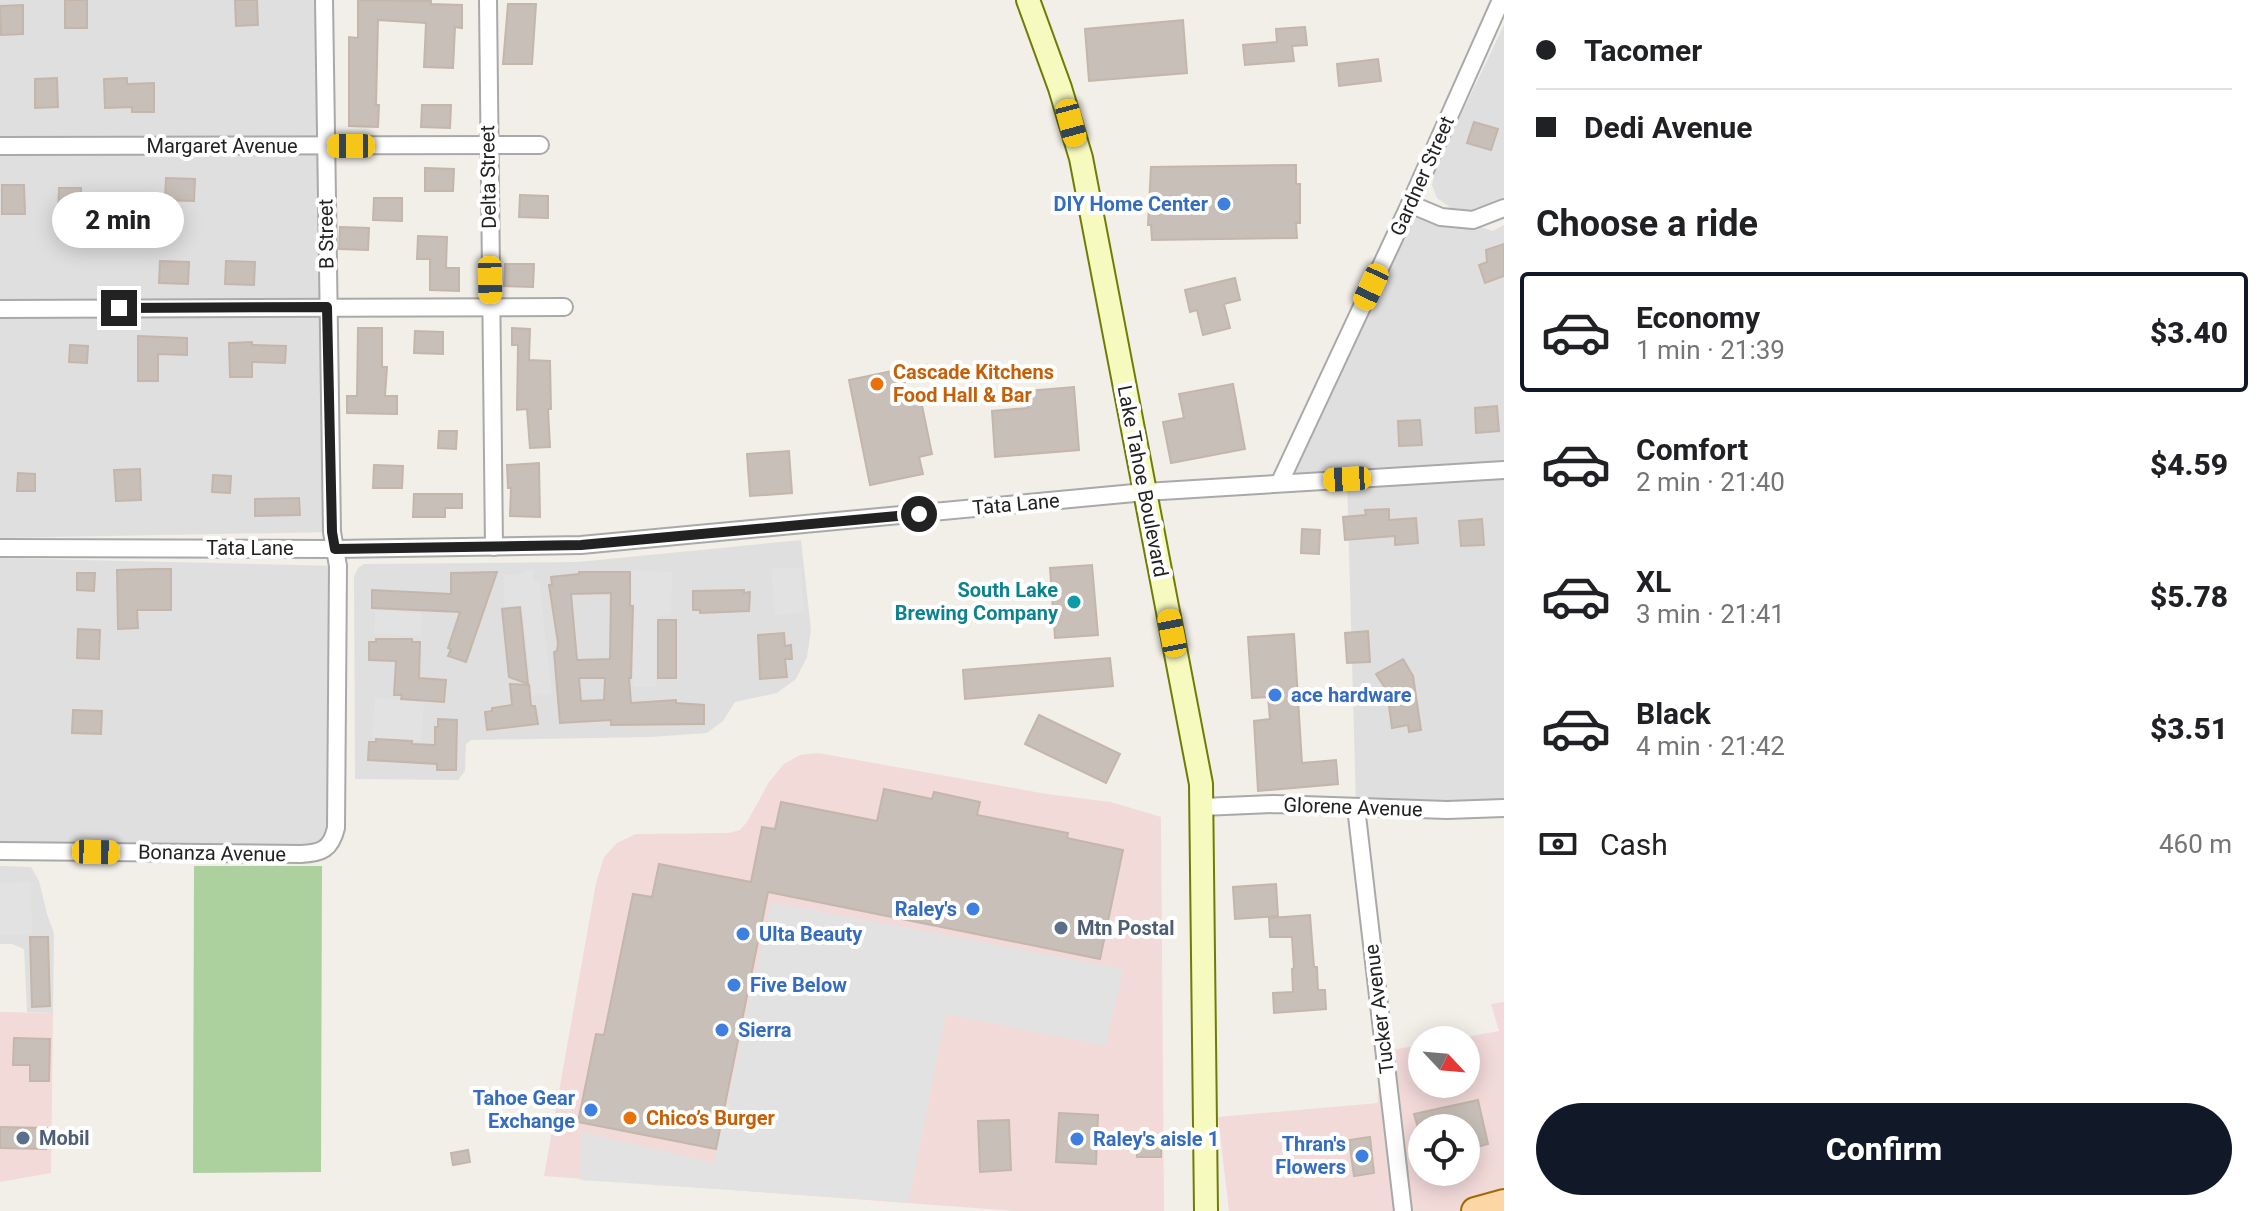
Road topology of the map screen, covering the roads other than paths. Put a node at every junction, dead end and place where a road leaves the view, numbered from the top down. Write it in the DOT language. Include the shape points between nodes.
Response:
graph roads {
  1 [pos="324,0"];
  2 [pos="488,0"];
  3 [pos="1028,0"];
  4 [pos="1501,0"];
  5 [pos="540,145"];
  6 [pos="0,146"];
  7 [pos="324,146"];
  8 [pos="487,146"];
  9 [pos="1410,204"];
  10 [pos="1504,208"];
  11 [pos="327,307"];
  12 [pos="490,307"];
  13 [pos="564,307"];
  14 [pos="0,309"];
  15 [pos="1504,470"];
  16 [pos="1280,482"];
  17 [pos="1145,492"];
  18 [pos="494,547"];
  19 [pos="0,548"];
  20 [pos="335,549"];
  21 [pos="1202,807"];
  22 [pos="1356,807"];
  23 [pos="1504,808"];
  24 [pos="327,849"];
  25 [pos="0,851"];
  26 [pos="1504,1203"];
  27 [pos="1206,1211"];
  28 [pos="1403,1211"];
  29 [pos="1475,1211"];
  1 -- 7 [label="street, B Street"];
  2 -- 8 [label="street, Delta Street"];
  3 -- 17 [label="main road, Lake Tahoe Boulevard" via="1081,158"];
  4 -- 9 [label="street, Gardner Street"];
  5 -- 8 [label="street, Margaret Avenue"];
  6 -- 7 [label="street, Margaret Avenue"];
  7 -- 8 [label="street, Margaret Avenue"];
  7 -- 11 [label="street, B Street"];
  8 -- 12 [label="street, Delta Street"];
  9 -- 10 [label="street" via="1441,217 1473,220"];
  9 -- 16 [label="street, Gardner Street"];
  11 -- 12 [label="street"];
  11 -- 14 [label="street"];
  11 -- 20 [label="street, B Street"];
  12 -- 13 [label="street"];
  12 -- 18 [label="street, Delta Street"];
  15 -- 16 [label="street, Tata Lane"];
  16 -- 17 [label="street, Tata Lane"];
  17 -- 18 [label="street, Tata Lane" via="581,545"];
  17 -- 21 [label="main road, Lake Tahoe Boulevard"];
  18 -- 20 [label="street, Tata Lane"];
  19 -- 20 [label="street, Tata Lane"];
  20 -- 24 [label="street, B Street" via="336,828"];
  21 -- 22 [label="street, Glorene Avenue"];
  21 -- 27 [label="main road, Lake Tahoe Boulevard"];
  22 -- 23 [label="street, Glorene Avenue"];
  22 -- 28 [label="street, Tucker Avenue"];
  24 -- 25 [label="street, Bonanza Avenue" via="316,854"];
  26 -- 29 [label="main road"];
}
